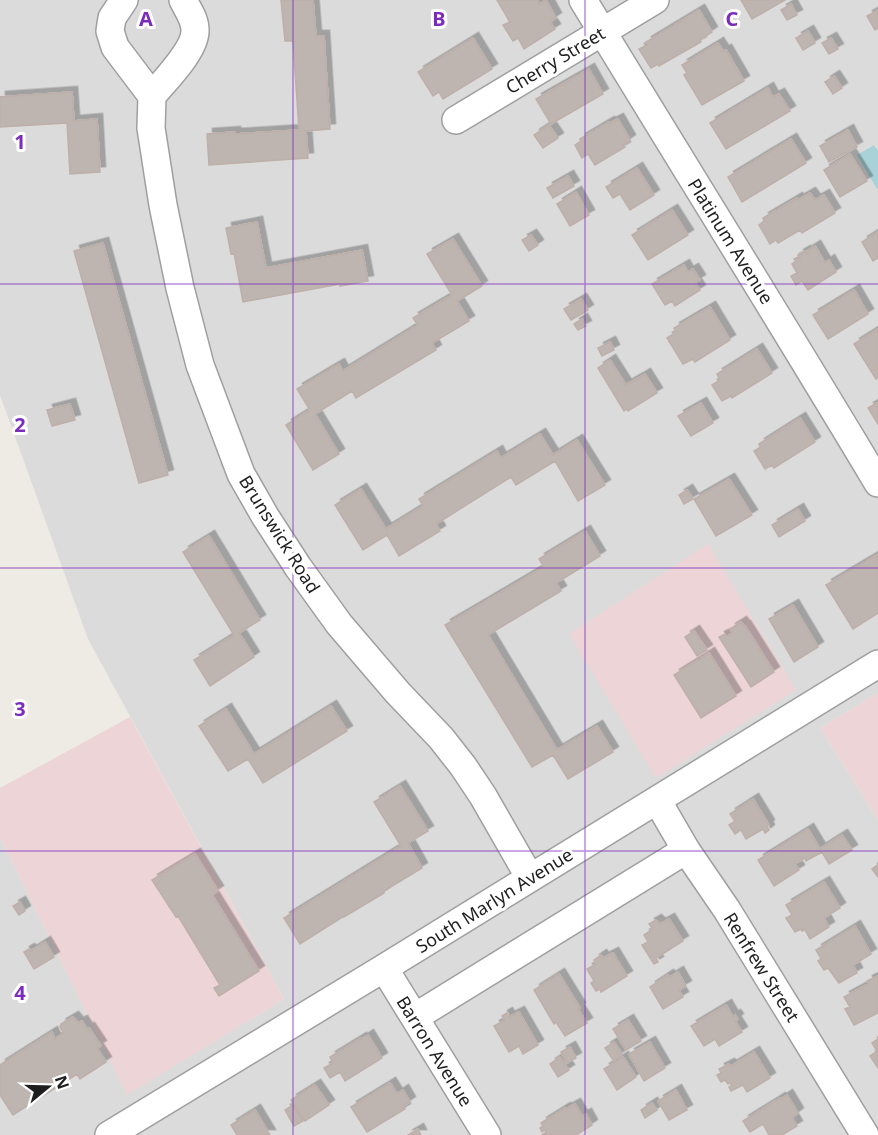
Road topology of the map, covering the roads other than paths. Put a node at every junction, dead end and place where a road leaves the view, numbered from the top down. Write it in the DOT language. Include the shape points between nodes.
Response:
graph roads {
  1 [pos="124,0"];
  2 [pos="183,0"];
  3 [pos="583,0"];
  4 [pos="655,0"];
  5 [pos="603,32"];
  6 [pos="152,96"];
  7 [pos="456,120"];
  8 [pos="878,483"];
  9 [pos="878,664"];
  10 [pos="657,800"];
  11 [pos="687,850"];
  12 [pos="530,878"];
  13 [pos="384,968"];
  14 [pos="415,1017"];
  15 [pos="109,1135"];
  16 [pos="487,1135"];
  17 [pos="865,1135"];
  1 -- 6 [label="street" via="112,18 110,31 115,47"];
  2 -- 6 [label="street" via="196,33 178,67"];
  3 -- 5 [label="street, Platinum Avenue"];
  4 -- 5 [label="street, Cherry Street"];
  5 -- 7 [label="street, Cherry Street"];
  5 -- 8 [label="street, Platinum Avenue"];
  6 -- 12 [label="street, Brunswick Road" via="151,128 180,288 200,365 241,474 298,567 339,624 463,766"];
  9 -- 10 [label="street, South Marlyn Avenue"];
  10 -- 11 [label="street, Renfrew Street"];
  10 -- 12 [label="street, South Marlyn Avenue"];
  11 -- 14 [label="street"];
  11 -- 17 [label="street, Renfrew Street"];
  12 -- 13 [label="street, South Marlyn Avenue"];
  13 -- 14 [label="street, Barron Avenue"];
  13 -- 15 [label="street, South Marlyn Avenue"];
  14 -- 16 [label="street, Barron Avenue"];
}
